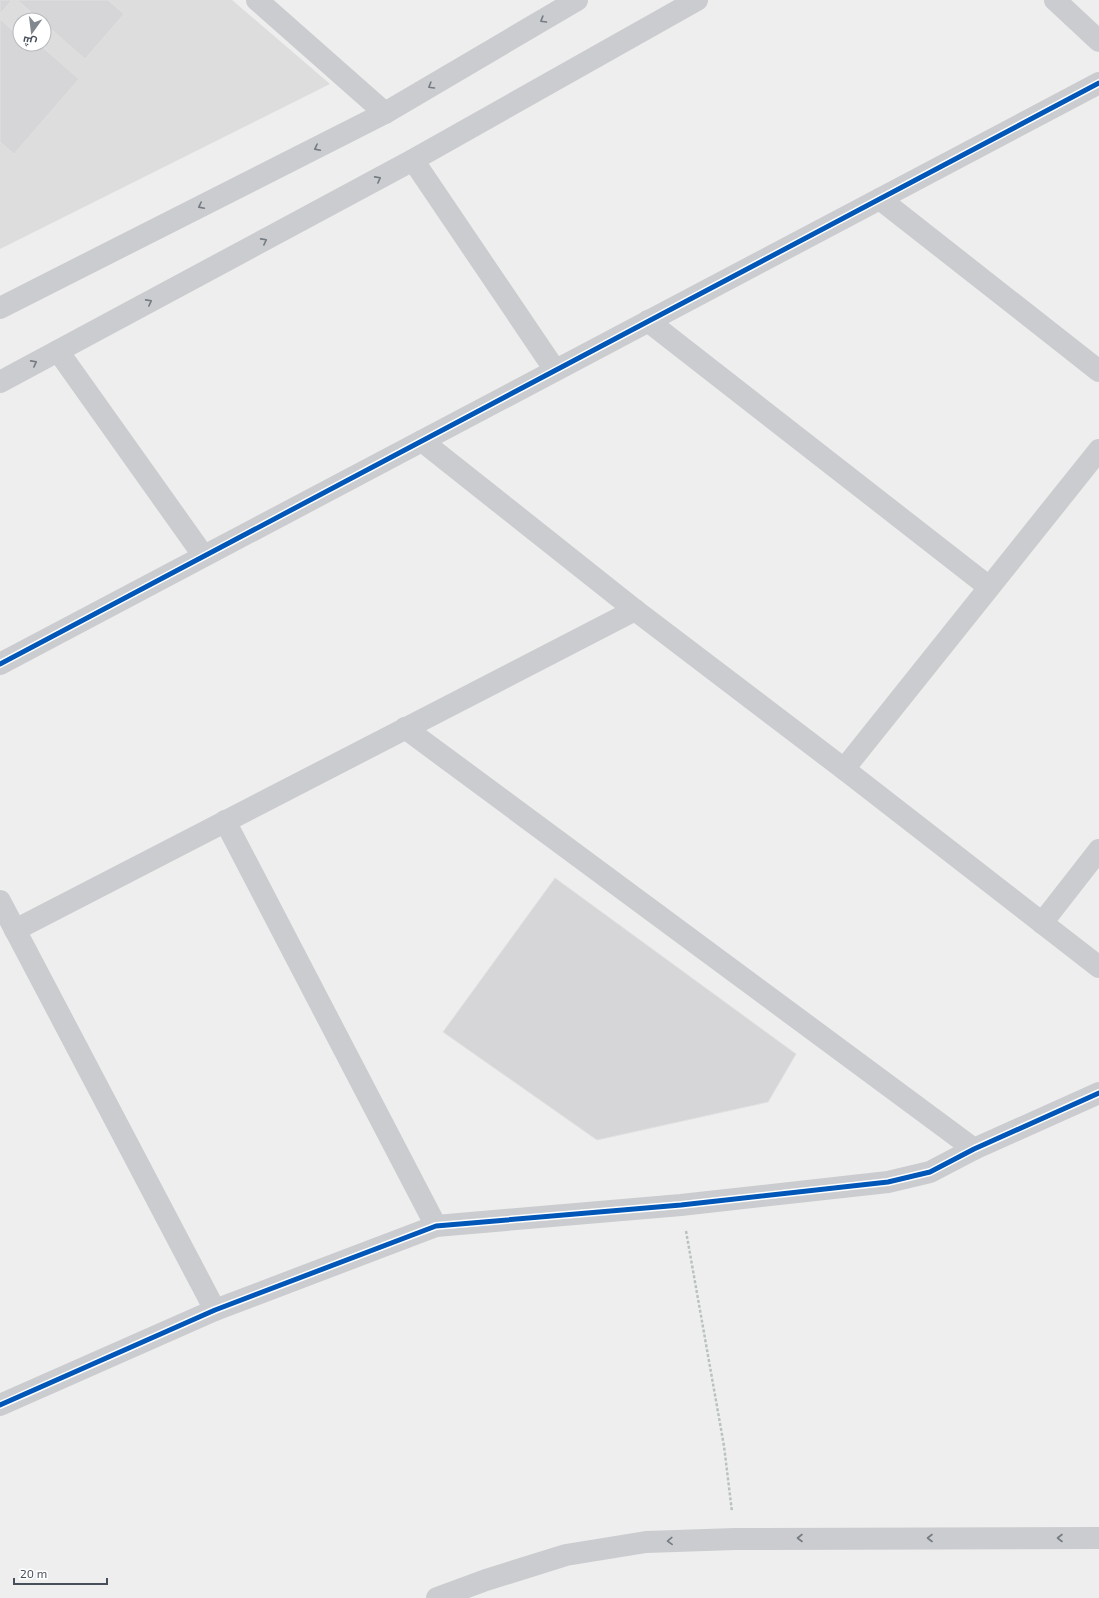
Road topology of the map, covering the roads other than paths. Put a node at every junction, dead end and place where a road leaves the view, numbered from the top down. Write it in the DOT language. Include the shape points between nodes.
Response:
graph roads {
  1 [pos="257,0"];
  2 [pos="577,0"];
  3 [pos="697,0"];
  4 [pos="1055,0"];
  5 [pos="1099,41"];
  6 [pos="1099,83"];
  7 [pos="384,113"];
  8 [pos="413,160"];
  9 [pos="880,199"];
  10 [pos="0,308"];
  11 [pos="648,321"];
  12 [pos="58,351"];
  13 [pos="555,370"];
  14 [pos="1099,371"];
  15 [pos="0,382"];
  16 [pos="422,441"];
  17 [pos="1099,450"];
  18 [pos="204,555"];
  19 [pos="989,587"];
  20 [pos="635,610"];
  21 [pos="0,664"];
  22 [pos="405,728"];
  23 [pos="844,769"];
  24 [pos="225,821"];
  25 [pos="1099,850"];
  26 [pos="0,901"];
  27 [pos="1042,923"];
  28 [pos="15,930"];
  29 [pos="1099,967"];
  30 [pos="1099,1093"];
  31 [pos="974,1149"];
  32 [pos="436,1226"];
  33 [pos="215,1310"];
  34 [pos="1,1402"];
  35 [pos="1099,1538"];
  36 [pos="437,1598"];
  1 -- 7 [label="street"];
  2 -- 7 [label="street, one-way"];
  3 -- 8 [label="street"];
  4 -- 5 [label="street"];
  6 -- 9 [label="street"];
  7 -- 10 [label="street, one-way"];
  12 -- 8 [label="street, one-way"];
  8 -- 13 [label="street"];
  9 -- 11 [label="street"];
  9 -- 14 [label="street"];
  11 -- 13 [label="street"];
  11 -- 19 [label="street"];
  15 -- 12 [label="street, one-way"];
  12 -- 18 [label="street"];
  13 -- 16 [label="street"];
  16 -- 18 [label="street"];
  16 -- 20 [label="street"];
  17 -- 19 [label="street"];
  18 -- 21 [label="street"];
  19 -- 23 [label="street"];
  20 -- 22 [label="street"];
  20 -- 23 [label="street"];
  22 -- 24 [label="street"];
  22 -- 31 [label="street"];
  23 -- 27 [label="street"];
  24 -- 28 [label="street"];
  24 -- 32 [label="street"];
  25 -- 27 [label="street"];
  26 -- 28 [label="street"];
  27 -- 29 [label="street"];
  28 -- 33 [label="street"];
  30 -- 31 [label="street"];
  31 -- 32 [label="street" via="930,1172 888,1182 681,1205"];
  32 -- 33 [label="street"];
  33 -- 34 [label="street"];
  35 -- 36 [label="street, one-way" via="736,1539 646,1542 566,1555"];
}
